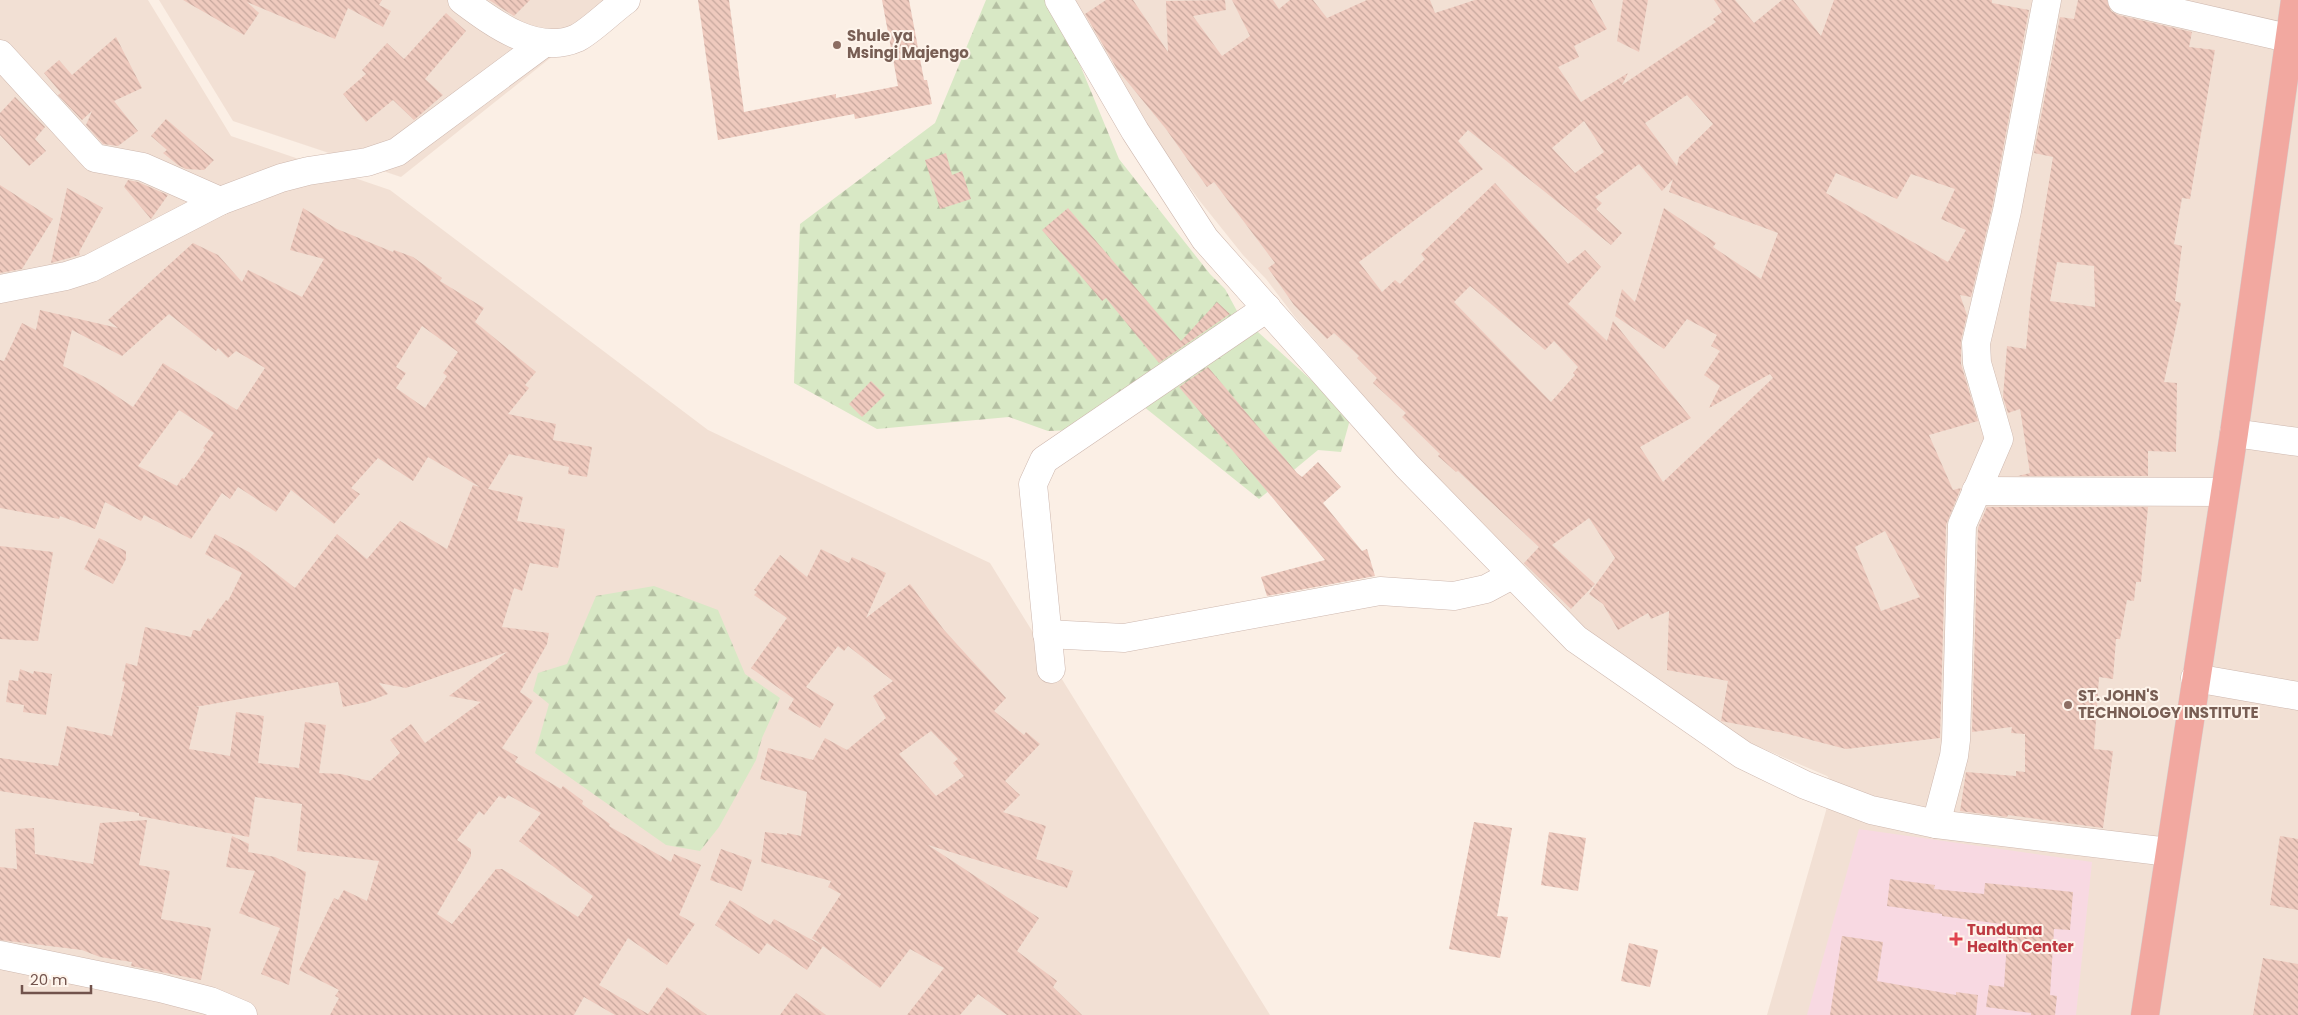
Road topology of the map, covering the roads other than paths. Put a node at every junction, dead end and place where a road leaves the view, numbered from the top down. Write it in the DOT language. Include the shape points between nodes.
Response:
graph roads {
  1 [pos="462,0"];
  2 [pos="625,0"];
  3 [pos="1059,0"];
  4 [pos="2047,0"];
  5 [pos="2122,0"];
  6 [pos="2295,0"];
  7 [pos="2288,38"];
  8 [pos="544,43"];
  9 [pos="0,54"];
  10 [pos="220,201"];
  11 [pos="0,289"];
  12 [pos="1268,308"];
  13 [pos="2234,433"];
  14 [pos="2298,442"];
  15 [pos="1976,492"];
  16 [pos="2224,492"];
  17 [pos="1512,576"];
  18 [pos="1047,634"];
  19 [pos="1050,669"];
  20 [pos="2196,678"];
  21 [pos="2298,696"];
  22 [pos="1936,824"];
  23 [pos="2169,852"];
  24 [pos="0,955"];
  25 [pos="243,1015"];
  26 [pos="2145,1015"];
  1 -- 8 [label="street" via="490,22 518,36"];
  2 -- 8 [label="street" via="578,38"];
  3 -- 12 [label="street" via="1135,130 1205,239"];
  4 -- 15 [label="street" via="2007,211 1976,343 1977,363 1999,439"];
  5 -- 7 [label="street"];
  6 -- 7 [label="highway"];
  7 -- 13 [label="highway"];
  8 -- 10 [label="street" via="397,152 367,162 294,174"];
  9 -- 10 [label="street" via="95,158 143,167"];
  10 -- 11 [label="street" via="91,268"];
  12 -- 17 [label="street" via="1407,466"];
  12 -- 18 [label="street" via="1044,460 1033,484"];
  13 -- 14 [label="street"];
  13 -- 16 [label="highway"];
  15 -- 16 [label="street"];
  15 -- 22 [label="street" via="1962,524 1954,756"];
  16 -- 20 [label="highway"];
  17 -- 18 [label="street" via="1486,588 1454,596 1380,591 1124,638"];
  17 -- 22 [label="street" via="1576,639 1744,755 1805,786 1871,810"];
  18 -- 19 [label="street"];
  20 -- 21 [label="street"];
  20 -- 23 [label="highway"];
  22 -- 23 [label="street"];
  23 -- 26 [label="highway"];
  24 -- 25 [label="street" via="160,988 210,1001"];
}
